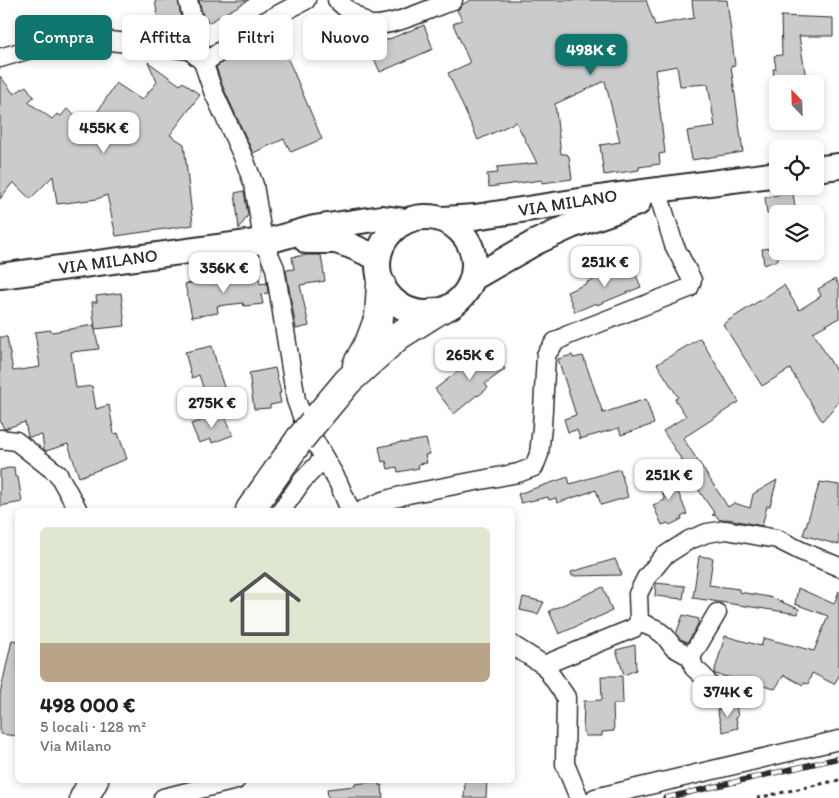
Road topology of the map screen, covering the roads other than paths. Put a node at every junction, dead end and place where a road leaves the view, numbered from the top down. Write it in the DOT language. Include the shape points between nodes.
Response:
graph roads {
  1 [pos="188,0"];
  2 [pos="306,0"];
  3 [pos="337,0"];
  4 [pos="453,0"];
  5 [pos="0,58"];
  6 [pos="204,63"];
  7 [pos="839,166"];
  8 [pos="824,168"];
  9 [pos="769,175"];
  10 [pos="692,186"];
  11 [pos="659,196"];
  12 [pos="443,219"];
  13 [pos="405,221"];
  14 [pos="269,240"];
  15 [pos="380,271"];
  16 [pos="0,276"];
  17 [pos="473,278"];
  18 [pos="436,312"];
  19 [pos="348,381"];
  20 [pos="0,439"];
  21 [pos="324,458"];
  22 [pos="77,508"];
  23 [pos="251,508"];
  24 [pos="283,508"];
  25 [pos="349,508"];
  26 [pos="367,508"];
  27 [pos="839,567"];
  28 [pos="717,613"];
  29 [pos="639,622"];
  30 [pos="515,647"];
  31 [pos="691,657"];
  32 [pos="544,665"];
  33 [pos="719,698"];
  34 [pos="839,740"];
  35 [pos="92,783"];
  36 [pos="224,783"];
  37 [pos="84,798"];
  38 [pos="162,798"];
  39 [pos="579,798"];
  40 [pos="595,798"];
  1 -- 6 [label="street"];
  2 -- 6 [label="street" via="256,26"];
  3 -- 4 [label="street" via="368,24 402,20"];
  5 -- 6 [label="street" via="61,40 83,38 190,50"];
  6 -- 14 [label="street" via="254,185"];
  7 -- 8 [label="main road"];
  9 -- 10 [label="main road, VIA MILANO"];
  10 -- 11 [label="main road, VIA MILANO"];
  10 -- 12 [label="main road, VIA MILANO"];
  11 -- 17 [label="main road, VIA MILANO" via="571,226"];
  11 -- 26 [label="street" via="674,246 692,280 689,288 555,342 546,355 542,427 534,467 518,473 408,494"];
  12 -- 13 [label="main road" via="430,216"];
  12 -- 17 [label="main road" via="466,236 475,264"];
  13 -- 14 [label="main road, VIA MILANO" via="381,218 314,228"];
  13 -- 15 [label="main road" via="387,236 381,247"];
  14 -- 15 [label="main road, VIA MILANO" via="336,241 351,246"];
  14 -- 16 [label="main road, VIA MILANO"];
  14 -- 21 [label="street" via="296,400 301,417"];
  15 -- 18 [label="main road" via="391,298 404,308 420,313"];
  15 -- 19 [label="highway" via="379,317"];
  17 -- 18 [label="main road" via="459,300"];
  18 -- 19 [label="highway" via="398,336"];
  19 -- 23 [label="highway" via="306,431"];
  20 -- 22 [label="street" via="16,441 58,474"];
  21 -- 24 [label="street" via="302,481"];
  21 -- 25 [label="street"];
  27 -- 29 [label="street" via="777,539 726,530 707,533 664,556 646,578 638,594"];
  28 -- 31 [label="street"];
  29 -- 31 [label="street" via="656,628 673,648"];
  29 -- 32 [label="street" via="634,628"];
  30 -- 32 [label="street"];
  31 -- 33 [label="street" via="694,668"];
  32 -- 39 [label="street" via="566,697 565,764"];
  34 -- 40 [label="street"];
  35 -- 37 [label="highway"];
  36 -- 38 [label="street"];
}
